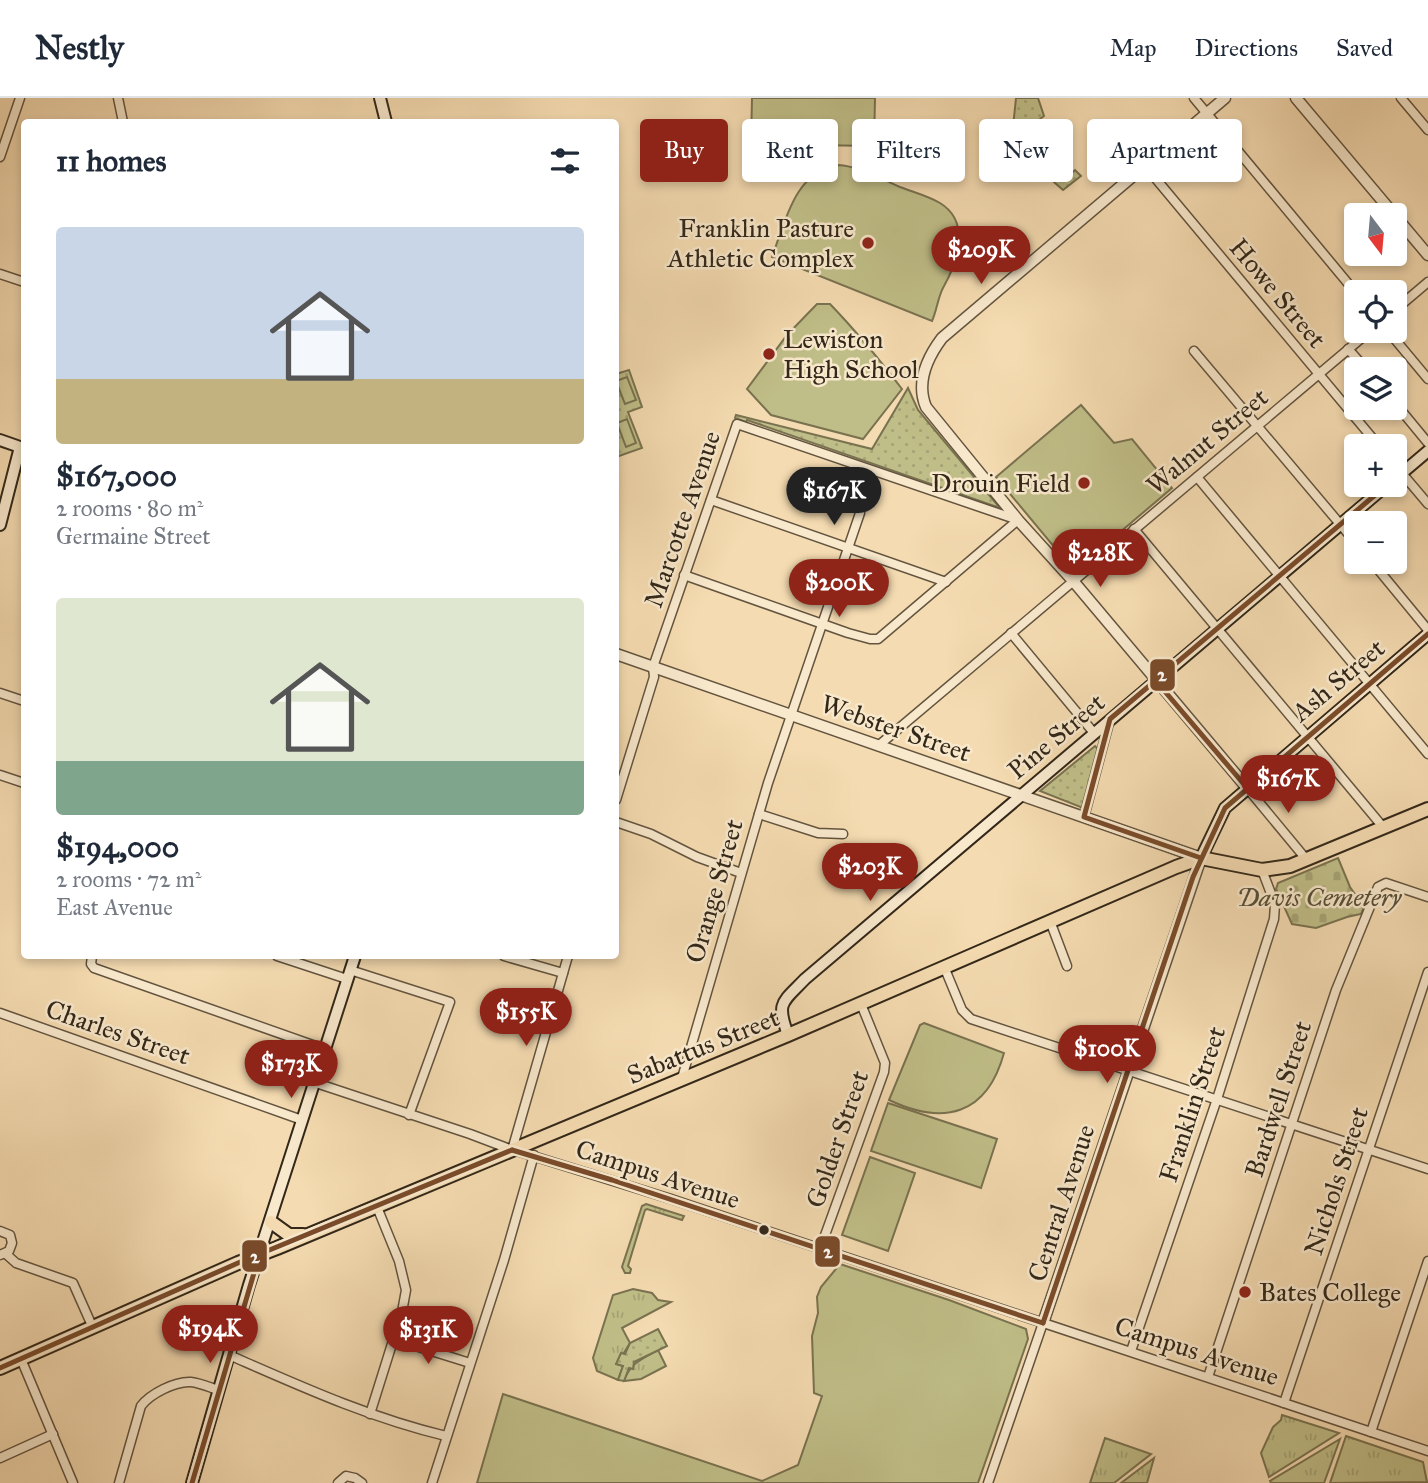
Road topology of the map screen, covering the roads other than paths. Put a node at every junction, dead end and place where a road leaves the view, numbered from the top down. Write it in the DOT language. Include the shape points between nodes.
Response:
graph roads {
  1 [pos="20,98"];
  2 [pos="118,98"];
  3 [pos="380,98"];
  4 [pos="1194,98"];
  5 [pos="1225,98"];
  6 [pos="1296,98"];
  7 [pos="1401,98"];
  8 [pos="1206,114"];
  9 [pos="122,119"];
  10 [pos="385,119"];
  11 [pos="1200,119"];
  12 [pos="1428,130"];
  13 [pos="0,157"];
  14 [pos="1128,182"];
  15 [pos="1159,182"];
  16 [pos="1428,255"];
  17 [pos="0,274"];
  18 [pos="1345,280"];
  19 [pos="21,281"];
  20 [pos="1428,282"];
  21 [pos="1407,300"];
  22 [pos="1355,343"];
  23 [pos="1398,343"];
  24 [pos="1348,349"];
  25 [pos="1194,351"];
  26 [pos="1355,357"];
  27 [pos="1319,374"];
  28 [pos="1428,379"];
  29 [pos="1407,418"];
  30 [pos="1258,426"];
  31 [pos="1370,434"];
  32 [pos="0,440"];
  33 [pos="1428,443"];
  34 [pos="21,448"];
  35 [pos="1428,450"];
  36 [pos="21,452"];
  37 [pos="1407,465"];
  38 [pos="1197,477"];
  39 [pos="1407,482"];
  40 [pos="1373,497"];
  41 [pos="711,500"];
  42 [pos="1428,504"];
  43 [pos="860,513"];
  44 [pos="1018,520"];
  45 [pos="1340,524"];
  46 [pos="0,525"];
  47 [pos="1134,529"];
  48 [pos="1344,529"];
  49 [pos="848,547"];
  50 [pos="1381,574"];
  51 [pos="684,575"];
  52 [pos="1279,577"];
  53 [pos="946,582"];
  54 [pos="1074,582"];
  55 [pos="822,623"];
  56 [pos="1217,628"];
  57 [pos="1428,632"];
  58 [pos="1011,633"];
  59 [pos="619,655"];
  60 [pos="653,667"];
  61 [pos="1156,681"];
  62 [pos="1369,684"];
  63 [pos="0,693"];
  64 [pos="21,700"];
  65 [pos="791,715"];
  66 [pos="1110,719"];
  67 [pos="1094,733"];
  68 [pos="1307,736"];
  69 [pos="878,746"];
  70 [pos="1428,754"];
  71 [pos="0,775"];
  72 [pos="21,782"];
  73 [pos="1248,789"];
  74 [pos="619,790"];
  75 [pos="1021,795"];
  76 [pos="1428,809"];
  77 [pos="759,814"];
  78 [pos="1084,817"];
  79 [pos="619,823"];
  80 [pos="1383,827"];
  81 [pos="843,834"];
  82 [pos="1201,858"];
  83 [pos="1306,859"];
  84 [pos="1262,870"];
  85 [pos="741,873"];
  86 [pos="1428,897"];
  87 [pos="1050,921"];
  88 [pos="92,959"];
  89 [pos="289,959"];
  90 [pos="354,959"];
  91 [pos="514,959"];
  92 [pos="567,959"];
  93 [pos="1067,966"];
  94 [pos="945,968"];
  95 [pos="563,973"];
  96 [pos="349,974"];
  97 [pos="1427,977"];
  98 [pos="861,1004"];
  99 [pos="0,1013"];
  100 [pos="788,1035"];
  101 [pos="324,1049"];
  102 [pos="1128,1070"];
  103 [pos="682,1079"];
  104 [pos="313,1082"];
  105 [pos="1217,1099"];
  106 [pos="409,1115"];
  107 [pos="302,1120"];
  108 [pos="1293,1125"];
  109 [pos="512,1150"];
  110 [pos="1369,1150"];
  111 [pos="534,1155"];
  112 [pos="1428,1169"];
  113 [pos="377,1207"];
  114 [pos="271,1222"];
  115 [pos="0,1231"];
  116 [pos="310,1234"];
  117 [pos="820,1249"];
  118 [pos="3,1254"];
  119 [pos="259,1256"];
  120 [pos="1428,1261"];
  121 [pos="1043,1323"];
  122 [pos="93,1328"];
  123 [pos="393,1339"];
  124 [pos="1131,1351"];
  125 [pos="229,1355"];
  126 [pos="21,1359"];
  127 [pos="470,1363"];
  128 [pos="0,1368"];
  129 [pos="1208,1377"];
  130 [pos="218,1390"];
  131 [pos="1284,1403"];
  132 [pos="370,1414"];
  133 [pos="1371,1432"];
  134 [pos="53,1434"];
  135 [pos="446,1436"];
  136 [pos="1428,1451"];
  137 [pos="0,1458"];
  138 [pos="73,1483"];
  139 [pos="119,1483"];
  140 [pos="192,1483"];
  141 [pos="338,1483"];
  142 [pos="362,1483"];
  143 [pos="432,1483"];
  144 [pos="988,1483"];
  1 -- 13 [label="street"];
  2 -- 9 [label="street"];
  3 -- 10 [label="main road"];
  4 -- 8 [label="street"];
  5 -- 8 [label="street"];
  6 -- 16 [label="street"];
  7 -- 12 [label="street"];
  8 -- 11 [label="street"];
  8 -- 18 [label="street"];
  14 -- 44 [label="street" via="950,331 927,362 921,391 926,407"];
  15 -- 27 [label="street, Howe Street"];
  17 -- 19 [label="street"];
  20 -- 21 [label="street"];
  22 -- 24 [label="street, Walnut Street"];
  23 -- 28 [label="street"];
  24 -- 26 [label="street"];
  24 -- 27 [label="street, Walnut Street"];
  25 -- 30 [label="street"];
  27 -- 30 [label="street, Walnut Street"];
  27 -- 31 [label="street, Howe Street"];
  29 -- 33 [label="street"];
  30 -- 38 [label="street, Walnut Street"];
  30 -- 45 [label="street"];
  32 -- 34 [label="main road"];
  35 -- 37 [label="main road"];
  36 -- 46 [label="main road"];
  38 -- 47 [label="street, Walnut Street"];
  38 -- 52 [label="street"];
  39 -- 42 [label="street"];
  40 -- 45 [label="main road, Pine Street"];
  41 -- 44 [label="street, Marcotte Avenue" via="737,424"];
  41 -- 49 [label="street"];
  41 -- 51 [label="street, Marcotte Avenue"];
  43 -- 49 [label="street, Orange Street"];
  44 -- 53 [label="street"];
  44 -- 54 [label="street"];
  45 -- 48 [label="street"];
  45 -- 52 [label="main road, Pine Street"];
  47 -- 54 [label="street, Walnut Street"];
  47 -- 56 [label="street"];
  49 -- 53 [label="street"];
  49 -- 55 [label="street, Orange Street"];
  50 -- 57 [label="street"];
  51 -- 55 [label="street"];
  51 -- 60 [label="street, Marcotte Avenue"];
  52 -- 56 [label="main road, Pine Street"];
  52 -- 62 [label="street"];
  53 -- 55 [label="street" via="878,639"];
  54 -- 58 [label="street, Walnut Street"];
  54 -- 61 [label="street"];
  55 -- 65 [label="street, Orange Street"];
  56 -- 61 [label="main road, Pine Street"];
  56 -- 68 [label="street"];
  57 -- 62 [label="main road, Ash Street"];
  58 -- 67 [label="street"];
  58 -- 69 [label="street, Walnut Street"];
  59 -- 60 [label="street, Webster Street"];
  60 -- 65 [label="street, Webster Street"];
  60 -- 74 [label="street, Marcotte Avenue" via="654,677"];
  61 -- 66 [label="main road, Pine Street"];
  61 -- 73 [label="street"];
  62 -- 68 [label="main road, Ash Street"];
  62 -- 70 [label="street"];
  63 -- 64 [label="street"];
  65 -- 69 [label="street, Webster Street"];
  65 -- 77 [label="street, Orange Street"];
  66 -- 67 [label="main road, Pine Street"];
  66 -- 78 [label="street"];
  67 -- 75 [label="main road, Pine Street"];
  68 -- 73 [label="main road, Ash Street"];
  68 -- 80 [label="street"];
  69 -- 75 [label="street, Webster Street"];
  71 -- 72 [label="street"];
  73 -- 82 [label="main road, Ash Street" via="1221,813"];
  73 -- 83 [label="street"];
  75 -- 78 [label="street, Webster Street"];
  75 -- 100 [label="main road, Pine Street" via="805,979 782,1007"];
  76 -- 80 [label="main road"];
  77 -- 81 [label="street" via="818,833"];
  77 -- 85 [label="street, Orange Street"];
  78 -- 82 [label="street, Webster Street"];
  79 -- 85 [label="street"];
  80 -- 83 [label="main road"];
  82 -- 84 [label="main road"];
  82 -- 87 [label="main road, Sabattus Street"];
  82 -- 102 [label="street, Central Avenue"];
  83 -- 84 [label="main road"];
  84 -- 105 [label="street, Franklin Street" via="1276,912"];
  85 -- 103 [label="street, Orange Street"];
  86 -- 108 [label="street, Bardwell Street" via="1386,883 1378,887 1336,990"];
  87 -- 93 [label="street"];
  87 -- 94 [label="main road, Sabattus Street"];
  88 -- 101 [label="street" via="94,968"];
  89 -- 96 [label="street"];
  90 -- 96 [label="main road"];
  91 -- 95 [label="street"];
  92 -- 95 [label="street"];
  94 -- 98 [label="main road, Sabattus Street"];
  94 -- 102 [label="street" via="962,1010 971,1019"];
  95 -- 109 [label="street"];
  96 -- 101 [label="main road"];
  96 -- 106 [label="street" via="450,1002"];
  97 -- 110 [label="street, Nichols Street"];
  98 -- 100 [label="main road, Sabattus Street"];
  98 -- 117 [label="street, Golder Street" via="885,1063 884,1072"];
  99 -- 107 [label="street, Charles Street"];
  100 -- 103 [label="main road, Sabattus Street"];
  101 -- 104 [label="main road"];
  102 -- 105 [label="street"];
  102 -- 121 [label="street, Central Avenue"];
  103 -- 109 [label="main road, Sabattus Street"];
  104 -- 106 [label="street, Campus Avenue"];
  104 -- 107 [label="main road"];
  105 -- 108 [label="street"];
  105 -- 124 [label="street, Franklin Street"];
  106 -- 109 [label="street, Campus Avenue"];
  107 -- 114 [label="main road"];
  108 -- 110 [label="street"];
  108 -- 129 [label="street, Bardwell Street"];
  109 -- 111 [label="street, Campus Avenue"];
  109 -- 113 [label="main road, Sabattus Street"];
  110 -- 112 [label="street"];
  110 -- 131 [label="street, Nichols Street"];
  111 -- 117 [label="street, Campus Avenue"];
  111 -- 127 [label="street"];
  113 -- 116 [label="main road, Sabattus Street"];
  113 -- 123 [label="street" via="406,1290"];
  114 -- 116 [label="main road" via="289,1236"];
  114 -- 119 [label="main road"];
  115 -- 118 [label="street" via="12,1239 12,1247"];
  116 -- 119 [label="main road, Sabattus Street"];
  117 -- 121 [label="street, Campus Avenue"];
  118 -- 122 [label="street" via="73,1283"];
  119 -- 122 [label="main road, Sabattus Street"];
  119 -- 125 [label="main road"];
  120 -- 133 [label="street"];
  121 -- 124 [label="street, Campus Avenue"];
  121 -- 144 [label="street, Central Avenue"];
  122 -- 126 [label="main road, Sabattus Street"];
  123 -- 127 [label="street"];
  123 -- 132 [label="street"];
  124 -- 129 [label="street, Campus Avenue"];
  125 -- 130 [label="main road"];
  125 -- 132 [label="street"];
  126 -- 128 [label="main road, Sabattus Street"];
  126 -- 134 [label="street"];
  127 -- 135 [label="street"];
  129 -- 131 [label="street, Campus Avenue"];
  130 -- 139 [label="street" via="182,1383 145,1401"];
  130 -- 140 [label="main road"];
  131 -- 133 [label="street, Campus Avenue"];
  132 -- 135 [label="street"];
  133 -- 136 [label="street, Campus Avenue"];
  134 -- 137 [label="street"];
  134 -- 138 [label="street"];
  135 -- 143 [label="street"];
  141 -- 142 [label="street" via="346,1476"];
}
